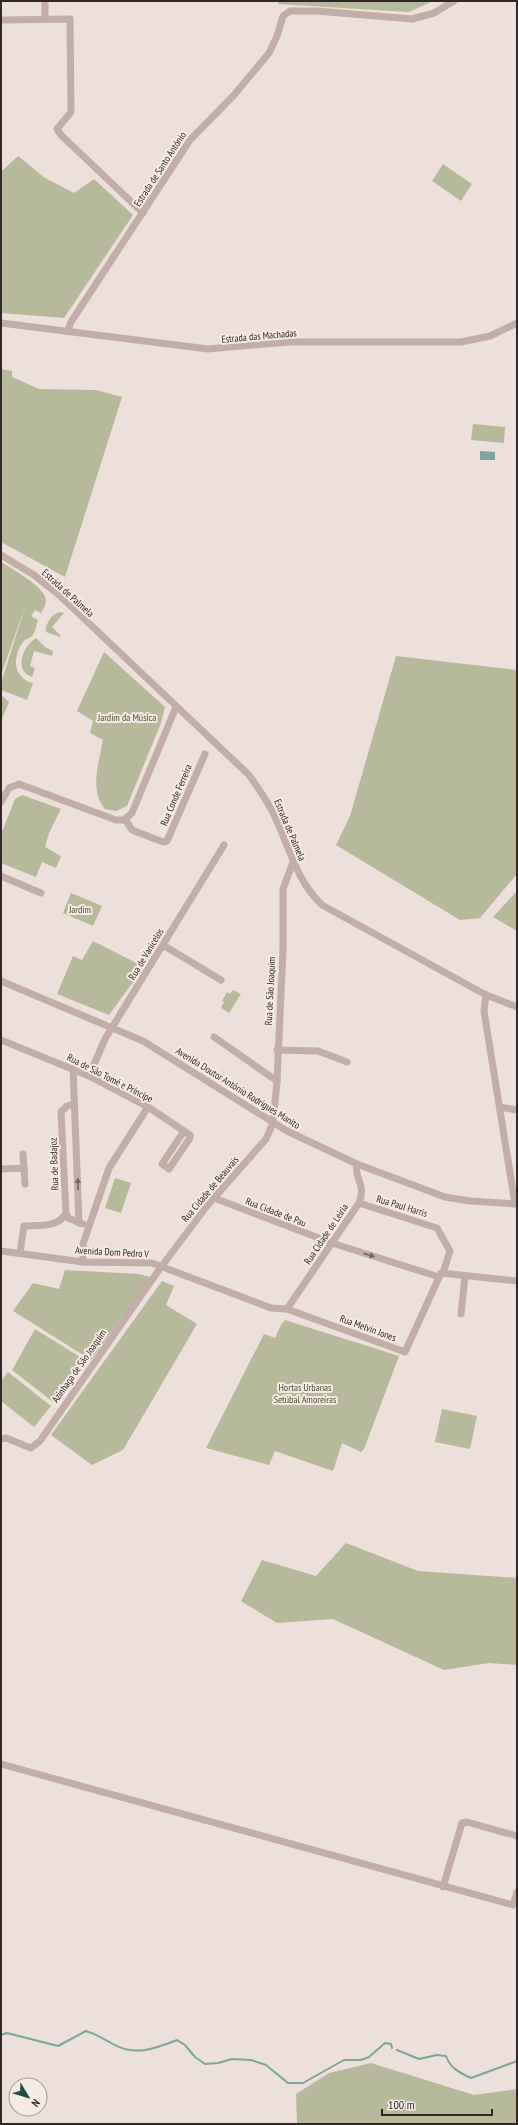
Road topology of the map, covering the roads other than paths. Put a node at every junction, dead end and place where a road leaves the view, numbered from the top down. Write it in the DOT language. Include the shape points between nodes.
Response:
graph roads {
  1 [pos="45,1"];
  2 [pos="454,1"];
  3 [pos="45,19"];
  4 [pos="1,20"];
  5 [pos="143,213"];
  6 [pos="1,323"];
  7 [pos="517,323"];
  8 [pos="68,330"];
  9 [pos="1,556"];
  10 [pos="176,707"];
  11 [pos="205,754"];
  12 [pos="1,802"];
  13 [pos="126,819"];
  14 [pos="224,845"];
  15 [pos="292,862"];
  16 [pos="1,876"];
  17 [pos="41,893"];
  18 [pos="163,945"];
  19 [pos="221,980"];
  20 [pos="1,981"];
  21 [pos="486,995"];
  22 [pos="517,1007"];
  23 [pos="112,1028"];
  24 [pos="214,1038"];
  25 [pos="1,1040"];
  26 [pos="277,1050"];
  27 [pos="347,1062"];
  28 [pos="73,1068"];
  29 [pos="89,1076"];
  30 [pos="277,1081"];
  31 [pos="74,1104"];
  32 [pos="148,1107"];
  33 [pos="500,1107"];
  34 [pos="517,1110"];
  35 [pos="273,1123"];
  36 [pos="184,1131"];
  37 [pos="24,1154"];
  38 [pos="357,1164"];
  39 [pos="24,1168"];
  40 [pos="1,1169"];
  41 [pos="25,1184"];
  42 [pos="214,1198"];
  43 [pos="359,1203"];
  44 [pos="516,1204"];
  45 [pos="66,1213"];
  46 [pos="79,1223"];
  47 [pos="89,1225"];
  48 [pos="332,1243"];
  49 [pos="1,1251"];
  50 [pos="20,1253"];
  51 [pos="83,1262"];
  52 [pos="161,1268"];
  53 [pos="441,1275"];
  54 [pos="465,1276"];
  55 [pos="517,1281"];
  56 [pos="287,1309"];
  57 [pos="461,1314"];
  58 [pos="1,1439"];
  59 [pos="1,1764"];
  60 [pos="517,1836"];
  61 [pos="443,1887"];
  62 [pos="517,1892"];
  1 -- 3 [label="street"];
  2 -- 5 [label="street, Estrada de Santo António" via="434,13 412,19 290,11 283,16 278,36 269,53 234,95 190,140"];
  3 -- 4 [label="street"];
  3 -- 5 [label="street" via="70,19 71,112 57,129"];
  5 -- 8 [label="street, Estrada de Santo António"];
  6 -- 8 [label="street, Estrada das Machadas"];
  7 -- 8 [label="street, Estrada das Machadas" via="490,336 462,342 289,342 219,349 159,344"];
  9 -- 10 [label="street, Estrada de Palmela" via="34,575 58,594"];
  10 -- 13 [label="street" via="132,813"];
  10 -- 15 [label="street, Estrada de Palmela" via="233,759 262,793 276,818"];
  11 -- 13 [label="street, Rua Conde Ferreira" via="167,841 163,842 132,830"];
  12 -- 13 [label="street" via="9,788 19,784 116,820"];
  14 -- 18 [label="street, Rua de Vanicelos"];
  15 -- 21 [label="street, Estrada de Palmela" via="312,896 322,905"];
  15 -- 26 [label="street, Rua de São Joaquim" via="282,889 283,950"];
  16 -- 17 [label="street"];
  18 -- 19 [label="street"];
  18 -- 23 [label="street, Rua de Vanicelos"];
  20 -- 23 [label="street, Avenida Doutor António Rodrigues Manito"];
  21 -- 22 [label="street, Estrada de Palmela"];
  21 -- 33 [label="street" via="484,1011"];
  23 -- 29 [label="street, Rua de Vanicelos"];
  23 -- 35 [label="street, Avenida Doutor António Rodrigues Manito" via="147,1043"];
  24 -- 30 [label="street"];
  25 -- 28 [label="street, Rua de São Tomé e Príncipe"];
  26 -- 27 [label="street" via="318,1051"];
  26 -- 30 [label="street, Rua de São Joaquim"];
  28 -- 29 [label="street, Rua de São Tomé e Príncipe"];
  28 -- 31 [label="street"];
  29 -- 32 [label="street, Rua de São Tomé e Príncipe"];
  30 -- 35 [label="street, Rua de São Joaquim"];
  31 -- 45 [label="street, Rua de Badajoz" via="61,1112"];
  46 -- 31 [label="street, one-way"];
  32 -- 36 [label="street, Rua de São Tomé e Príncipe"];
  32 -- 47 [label="street" via="109,1168"];
  33 -- 34 [label="street"];
  33 -- 44 [label="street"];
  35 -- 38 [label="street, Avenida Doutor António Rodrigues Manito"];
  35 -- 42 [label="street, Rua Cidade de Beauvais" via="266,1139"];
  36 -- 36 [label="street" via="190,1137 169,1169 162,1164"];
  37 -- 39 [label="street"];
  38 -- 43 [label="street, Rua Cidade de Leiria" via="355,1171 362,1189"];
  38 -- 44 [label="street, Avenida Doutor António Rodrigues Manito" via="445,1196 470,1201"];
  39 -- 40 [label="street"];
  39 -- 41 [label="street"];
  42 -- 48 [label="street, Rua Cidade de Pau"];
  42 -- 52 [label="street, Rua Cidade de Beauvais"];
  43 -- 48 [label="street, Rua Cidade de Leiria"];
  43 -- 53 [label="street, Rua Paul Harris" via="437,1228 450,1251"];
  45 -- 46 [label="street" via="68,1218"];
  45 -- 50 [label="street" via="56,1223 24,1226"];
  46 -- 47 [label="street"];
  47 -- 51 [label="street" via="82,1250"];
  48 -- 53 [label="street, Rua Cidade de Pau, one-way"];
  48 -- 56 [label="street, Rua Cidade de Leiria"];
  49 -- 50 [label="street, Avenida Dom Pedro V"];
  50 -- 51 [label="street, Avenida Dom Pedro V"];
  51 -- 52 [label="street, Avenida Dom Pedro V" via="152,1263"];
  52 -- 56 [label="street, Avenida Dom Pedro V" via="271,1308"];
  52 -- 58 [label="street, Azinhaga de São Joaquim" via="36,1446 26,1447 6,1438"];
  53 -- 54 [label="street, Rua Cidade de Pau"];
  53 -- 56 [label="street, Rua Melvin Jones" via="405,1352"];
  54 -- 55 [label="street, Rua Cidade de Pau"];
  54 -- 57 [label="street"];
  59 -- 61 [label="street"];
  60 -- 61 [label="street" via="462,1822"];
  61 -- 62 [label="street" via="513,1905"];
}
